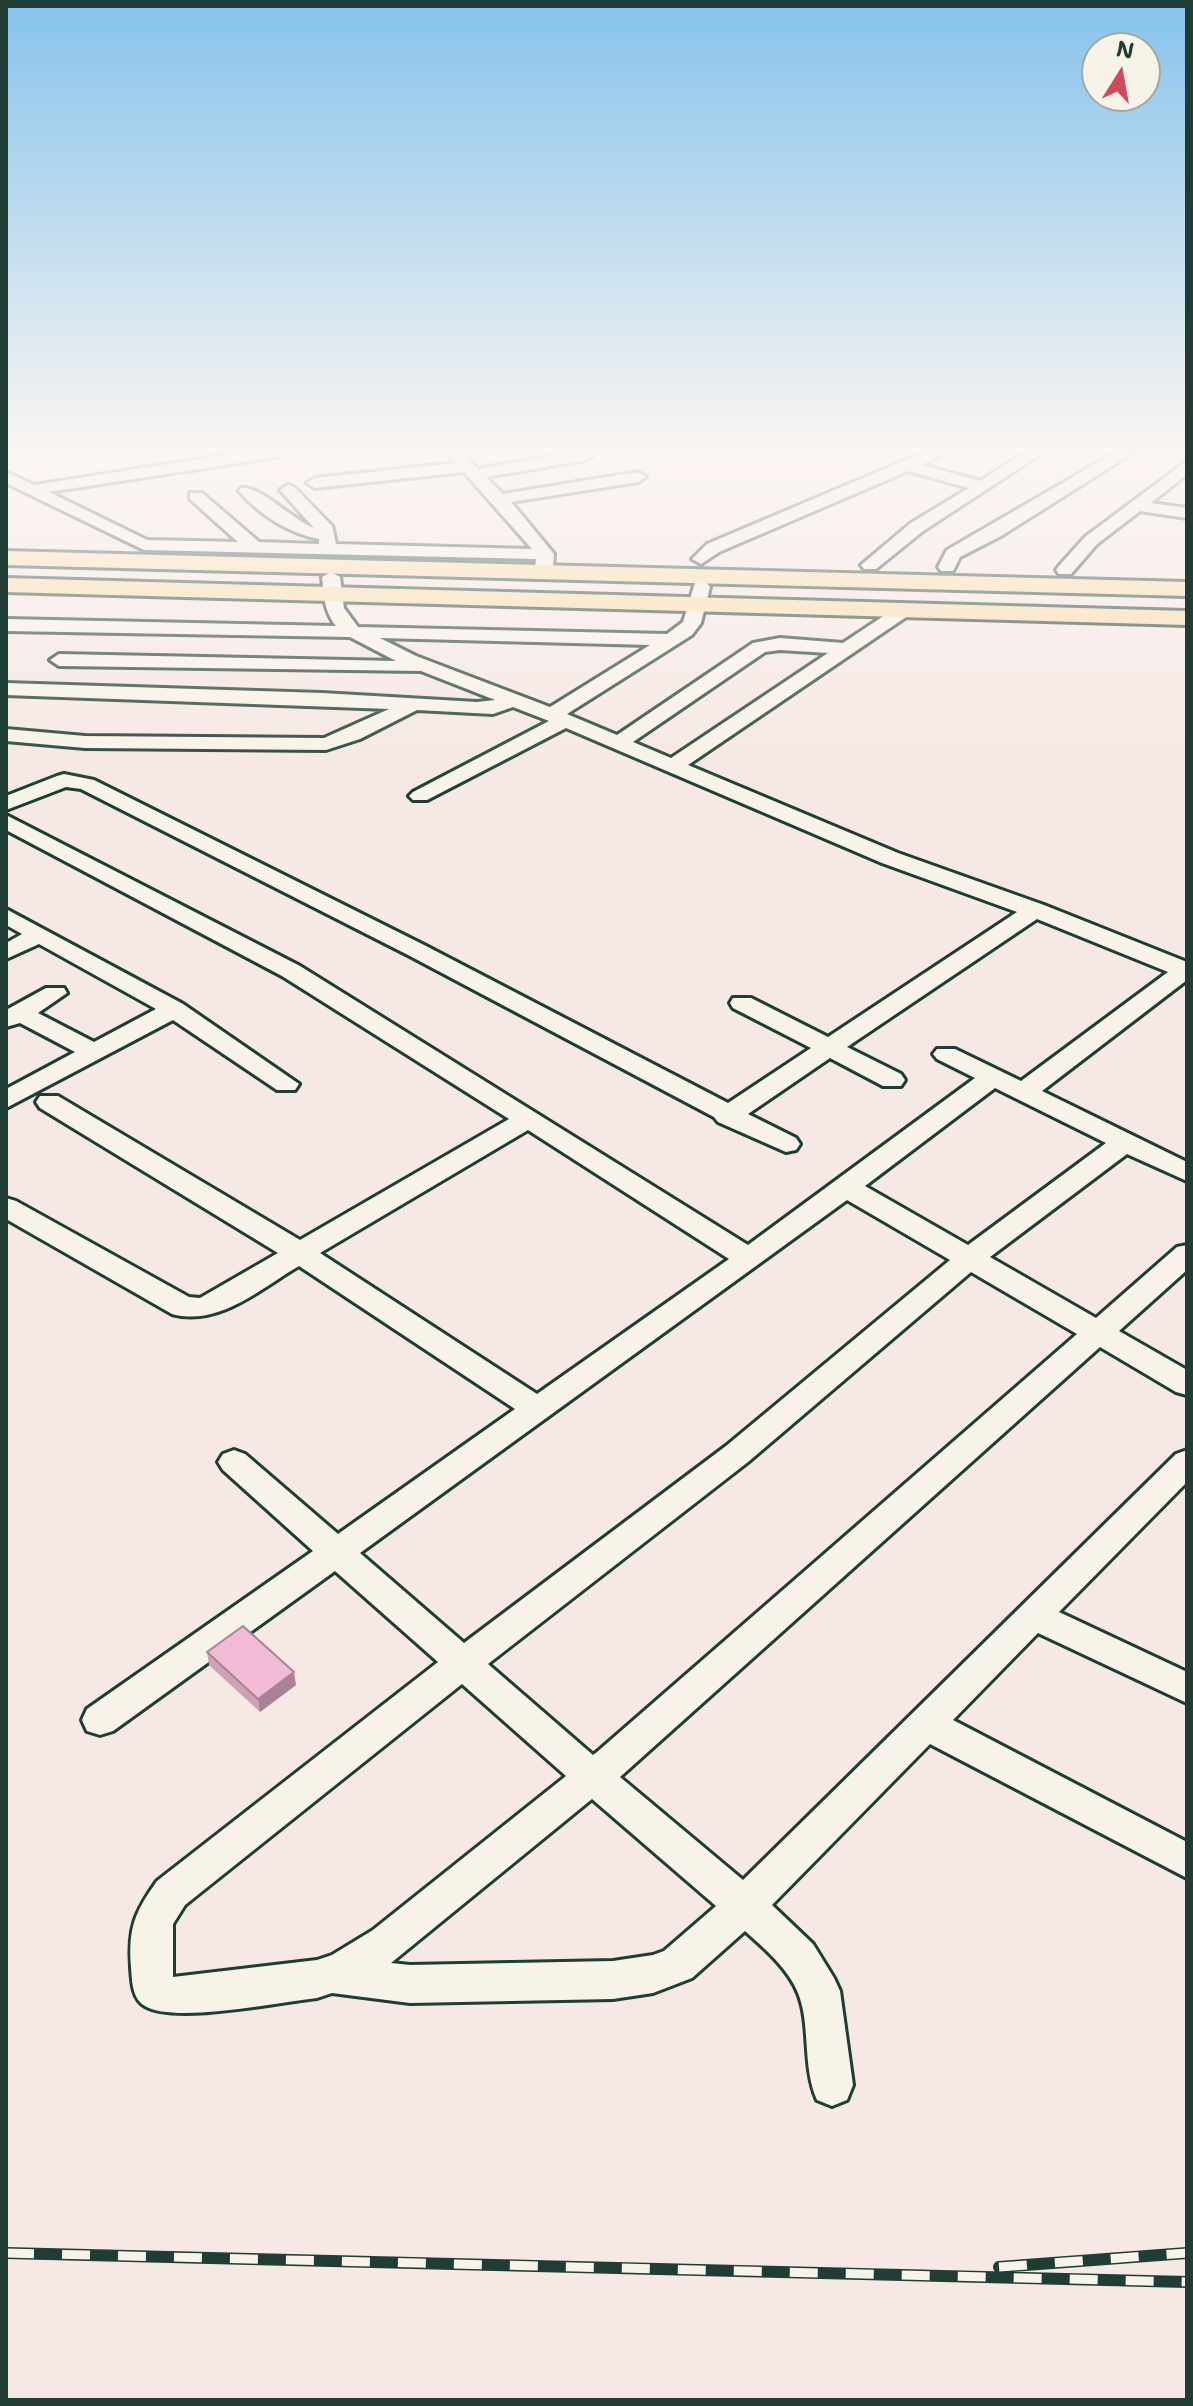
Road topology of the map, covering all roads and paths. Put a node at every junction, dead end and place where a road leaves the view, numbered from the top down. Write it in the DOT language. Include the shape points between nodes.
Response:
graph roads {
  1 [pos="62,564"];
  2 [pos="179,564"];
  3 [pos="576,564"];
  4 [pos="850,564"];
  5 [pos="1069,564"];
  6 [pos="870,565"];
  7 [pos="947,567"];
  8 [pos="6,568"];
  9 [pos="1065,570"];
  10 [pos="1187,573"];
  11 [pos="6,585"];
  12 [pos="332,586"];
  13 [pos="1187,589"];
  14 [pos="699,596"];
  15 [pos="1187,601"];
  16 [pos="903,611"];
  17 [pos="1187,618"];
  18 [pos="6,625"];
  19 [pos="83,628"];
  20 [pos="353,632"];
  21 [pos="674,640"];
  22 [pos="846,649"];
  23 [pos="59,660"];
  24 [pos="428,668"];
  25 [pos="6,689"];
  26 [pos="37,690"];
  27 [pos="512,700"];
  28 [pos="415,704"];
  29 [pos="559,718"];
  30 [pos="6,735"];
  31 [pos="619,742"];
  32 [pos="674,765"];
  33 [pos="6,780"];
  34 [pos="33,792"];
  35 [pos="420,796"];
  36 [pos="6,804"];
  37 [pos="6,821"];
  38 [pos="1036,910"];
  39 [pos="6,916"];
  40 [pos="40,934"];
  41 [pos="6,952"];
  42 [pos="1186,970"];
  43 [pos="55,993"];
  44 [pos="742,1003"];
  45 [pos="174,1009"];
  46 [pos="12,1017"];
  47 [pos="831,1046"];
  48 [pos="94,1052"];
  49 [pos="946,1054"];
  50 [pos="995,1076"];
  51 [pos="892,1080"];
  52 [pos="286,1084"];
  53 [pos="1025,1091"];
  54 [pos="6,1100"];
  55 [pos="49,1102"];
  56 [pos="727,1116"];
  57 [pos="528,1119"];
  58 [pos="1125,1142"];
  59 [pos="786,1144"];
  60 [pos="1187,1173"];
  61 [pos="846,1187"];
  62 [pos="6,1207"];
  63 [pos="300,1253"];
  64 [pos="1187,1254"];
  65 [pos="970,1258"];
  66 [pos="749,1259"];
  67 [pos="1098,1334"];
  68 [pos="1187,1384"];
  69 [pos="537,1409"];
  70 [pos="234,1462"];
  71 [pos="1187,1462"];
  72 [pos="337,1552"];
  73 [pos="1033,1615"];
  74 [pos="464,1664"];
  75 [pos="1187,1688"];
  76 [pos="100,1720"];
  77 [pos="926,1724"];
  78 [pos="593,1777"];
  79 [pos="1187,1861"];
  80 [pos="744,1906"];
  81 [pos="331,1974"];
  82 [pos="832,2085"];
  1 -- 8 [label="main road"];
  2 -- 12 [label="main road"];
  3 -- 13 [label="main road"];
  4 -- 6 [label="main road"];
  5 -- 9 [label="street"];
  6 -- 7 [label="main road"];
  7 -- 9 [label="main road"];
  9 -- 10 [label="main road"];
  11 -- 12 [label="main road"];
  12 -- 14 [label="main road"];
  12 -- 20 [label="street" via="334,612"];
  14 -- 15 [label="main road"];
  14 -- 16 [label="main road"];
  14 -- 21 [label="street" via="692,623"];
  16 -- 17 [label="main road"];
  16 -- 22 [label="street"];
  18 -- 19 [label="street"];
  19 -- 20 [label="street"];
  19 -- 23 [label="street"];
  20 -- 21 [label="street"];
  20 -- 24 [label="street"];
  21 -- 29 [label="street"];
  22 -- 31 [label="street" via="760,647"];
  22 -- 32 [label="street"];
  23 -- 24 [label="street"];
  23 -- 26 [label="street"];
  24 -- 27 [label="street"];
  25 -- 26 [label="street"];
  26 -- 28 [label="street"];
  27 -- 28 [label="street" via="489,708"];
  27 -- 29 [label="street"];
  28 -- 30 [label="street" via="326,744 85,742"];
  29 -- 31 [label="street"];
  29 -- 35 [label="street"];
  31 -- 32 [label="street"];
  32 -- 38 [label="street" via="890,858"];
  33 -- 34 [label="street"];
  34 -- 36 [label="street"];
  34 -- 56 [label="street" via="64,780 87,784 418,951"];
  37 -- 57 [label="street" via="291,971"];
  38 -- 42 [label="street"];
  38 -- 47 [label="street"];
  39 -- 40 [label="street"];
  40 -- 41 [label="street"];
  40 -- 45 [label="street"];
  42 -- 53 [label="street"];
  43 -- 46 [label="street"];
  44 -- 47 [label="street"];
  45 -- 48 [label="street"];
  45 -- 52 [label="street"];
  46 -- 48 [label="street"];
  47 -- 51 [label="street"];
  47 -- 56 [label="street"];
  48 -- 54 [label="street"];
  49 -- 50 [label="street"];
  50 -- 53 [label="street"];
  50 -- 61 [label="street"];
  53 -- 58 [label="street"];
  55 -- 63 [label="street"];
  56 -- 59 [label="street"];
  57 -- 63 [label="street"];
  57 -- 66 [label="street"];
  58 -- 60 [label="street"];
  58 -- 65 [label="street"];
  61 -- 65 [label="street"];
  61 -- 66 [label="street"];
  62 -- 63 [label="street" via="183,1307 211,1306"];
  63 -- 69 [label="street"];
  64 -- 67 [label="street"];
  65 -- 67 [label="street"];
  65 -- 74 [label="street" via="737,1454"];
  66 -- 69 [label="street"];
  67 -- 68 [label="street"];
  67 -- 78 [label="street"];
  69 -- 72 [label="street"];
  70 -- 72 [label="street"];
  71 -- 73 [label="street"];
  72 -- 74 [label="street"];
  72 -- 76 [label="street"];
  73 -- 75 [label="street"];
  73 -- 77 [label="street"];
  74 -- 78 [label="street"];
  74 -- 81 [label="street" via="171,1893 153,1919 150,1950 157,1992 194,1995"];
  77 -- 79 [label="street"];
  77 -- 80 [label="street"];
  78 -- 80 [label="street"];
  78 -- 81 [label="street" via="387,1943"];
  80 -- 81 [label="street" via="678,1965 653,1974 613,1980 410,1984"];
  80 -- 82 [label="street" via="799,1957 819,1991"];
}
